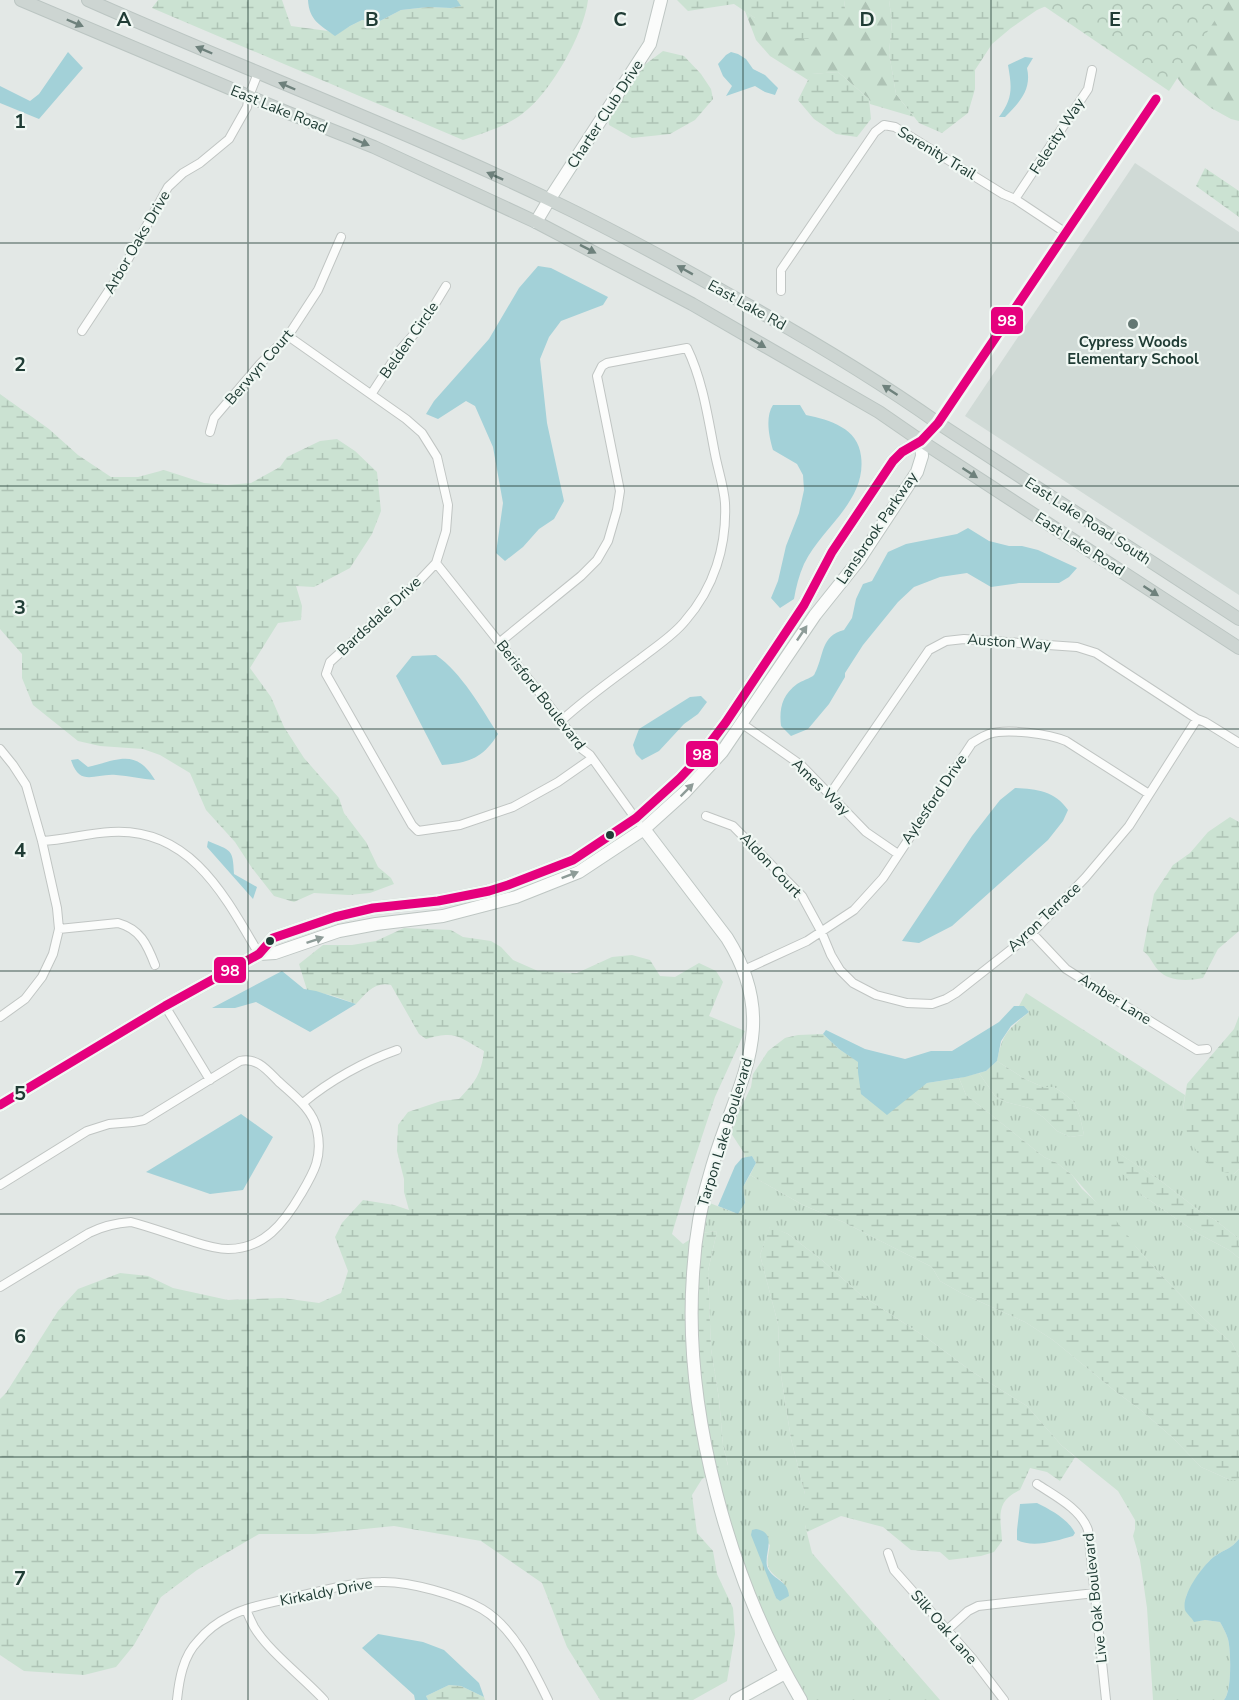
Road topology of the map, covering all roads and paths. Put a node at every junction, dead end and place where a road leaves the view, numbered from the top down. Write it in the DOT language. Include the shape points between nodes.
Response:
graph roads {
  1 [pos="21,0"];
  2 [pos="88,0"];
  3 [pos="661,0"];
  4 [pos="1092,70"];
  5 [pos="258,73"];
  6 [pos="249,96"];
  7 [pos="1156,99"];
  8 [pos="1015,199"];
  9 [pos="549,200"];
  10 [pos="536,222"];
  11 [pos="1066,232"];
  12 [pos="342,237"];
  13 [pos="446,286"];
  14 [pos="781,291"];
  15 [pos="82,331"];
  16 [pos="288,336"];
  17 [pos="372,393"];
  18 [pos="938,423"];
  19 [pos="210,432"];
  20 [pos="921,441"];
  21 [pos="436,563"];
  22 [pos="1239,619"];
  23 [pos="500,642"];
  24 [pos="1239,648"];
  25 [pos="1197,719"];
  26 [pos="561,721"];
  27 [pos="741,723"];
  28 [pos="1239,743"];
  29 [pos="0,750"];
  30 [pos="591,759"];
  31 [pos="830,794"];
  32 [pos="1149,794"];
  33 [pos="706,816"];
  34 [pos="636,818"];
  35 [pos="644,829"];
  36 [pos="42,841"];
  37 [pos="898,854"];
  38 [pos="58,929"];
  39 [pos="820,931"];
  40 [pos="1032,933"];
  41 [pos="259,954"];
  42 [pos="155,965"];
  43 [pos="744,970"];
  44 [pos="165,1006"];
  45 [pos="0,1017"];
  46 [pos="1207,1048"];
  47 [pos="397,1050"];
  48 [pos="210,1080"];
  49 [pos="303,1103"];
  50 [pos="0,1105"];
  51 [pos="0,1185"];
  52 [pos="0,1287"];
  53 [pos="1037,1484"];
  54 [pos="888,1553"];
  55 [pos="1095,1593"];
  56 [pos="246,1609"];
  57 [pos="947,1630"];
  58 [pos="785,1673"];
  59 [pos="177,1700"];
  60 [pos="324,1700"];
  61 [pos="548,1700"];
  62 [pos="736,1700"];
  63 [pos="801,1700"];
  64 [pos="1004,1700"];
  65 [pos="1106,1700"];
  1 -- 6 [label="main road, East Lake Road, one-way"];
  5 -- 2 [label="main road, East Lake Road, one-way"];
  3 -- 9 [label="street, Charter Club Drive" via="650,44"];
  4 -- 8 [label="street, Felecity Way" via="1088,89"];
  5 -- 6 [label="street, Arbor Oaks Drive"];
  9 -- 5 [label="main road, East Lake Road, one-way"];
  6 -- 10 [label="main road, East Lake Road, one-way" via="374,147"];
  6 -- 15 [label="street, Arbor Oaks Drive" via="229,139 168,187 121,272"];
  7 -- 11 [label="street"];
  8 -- 11 [label="street, Serenity Trail"];
  8 -- 14 [label="street, Serenity Trail" via="895,127 884,125 875,132 781,270"];
  9 -- 10 [label="street, Charter Club Drive"];
  18 -- 9 [label="main road, East Lake Rd, one-way" via="807,338"];
  10 -- 20 [label="main road, East Lake Rd, one-way" via="692,304 879,412"];
  11 -- 18 [label="street"];
  12 -- 16 [label="street, Berwyn Court" via="318,290"];
  13 -- 17 [label="street, Belden Circle"];
  16 -- 17 [label="street, Bardsdale Drive"];
  16 -- 19 [label="street, Berwyn Court" via="214,418"];
  17 -- 21 [label="street, Bardsdale Drive" via="422,433 437,457 448,505 446,531"];
  18 -- 20 [label="street"];
  18 -- 22 [label="main road, East Lake Road South"];
  20 -- 24 [label="main road, East Lake Road, one-way"];
  27 -- 20 [label="street, Lansbrook Parkway, one-way" via="815,615 859,560 917,472"];
  20 -- 34 [label="street, Lansbrook Parkway" via="893,461 832,552 804,605 714,739 680,778"];
  21 -- 23 [label="street, Berisford Boulevard"];
  21 -- 30 [label="street, Bardsdale Drive" via="330,662 326,674 412,825 418,831 427,831 460,825 513,807"];
  23 -- 26 [label="street, Berisford Boulevard"];
  23 -- 26 [label="street" via="590,569 608,541 620,491 597,375 602,366 687,348 701,387 725,501 722,548 712,579 684,622"];
  25 -- 28 [label="street, Auston Way"];
  25 -- 31 [label="street, Auston Way" via="1096,653 1077,647 946,641 923,657"];
  25 -- 32 [label="street, Ayron Terrace"];
  26 -- 30 [label="street, Berisford Boulevard"];
  27 -- 31 [label="street, Ames Way" via="801,765"];
  35 -- 27 [label="street, Lansbrook Parkway, one-way" via="698,779"];
  29 -- 36 [label="street" via="26,785"];
  30 -- 34 [label="street, Berisford Boulevard"];
  31 -- 37 [label="street, Ames Way" via="866,832"];
  32 -- 37 [label="street, Aylesford Drive" via="1066,741 1002,731 988,734 972,743"];
  32 -- 40 [label="street, Ayron Terrace" via="1129,826 1093,869"];
  33 -- 39 [label="street, Aldon Court" via="734,826 802,896"];
  34 -- 35 [label="street, Berisford Boulevard"];
  34 -- 41 [label="street, Lansbrook Parkway" via="573,860 508,885 335,917 273,938"];
  41 -- 35 [label="street, Lansbrook Parkway, one-way" via="275,953 339,932 443,916 516,897 579,872"];
  35 -- 43 [label="street, Tarpon Lake Boulevard" via="726,938"];
  36 -- 38 [label="street"];
  36 -- 41 [label="street" via="112,832 140,834 174,847 209,876"];
  37 -- 39 [label="street, Aylesford Drive" via="883,878 854,910"];
  38 -- 42 [label="street" via="125,925 140,936"];
  38 -- 45 [label="street" via="53,954 42,977 25,999"];
  39 -- 40 [label="street, Ayron Terrace" via="831,956 853,983 876,995 915,1004 932,1004 956,993"];
  39 -- 43 [label="street, Aylesford Drive"];
  40 -- 46 [label="street, Amber Lane" via="1066,969 1197,1050"];
  41 -- 44 [label="street, Lansbrook Parkway"];
  43 -- 58 [label="street, Tarpon Lake Boulevard" via="752,1012 751,1053 712,1164 700,1215 692,1276 692,1342 701,1418 716,1492 747,1586"];
  44 -- 48 [label="street"];
  44 -- 50 [label="street, Lansbrook Parkway"];
  47 -- 49 [label="street" via="319,1090"];
  48 -- 49 [label="street" via="240,1061 253,1060"];
  48 -- 51 [label="street" via="144,1120 87,1131"];
  49 -- 52 [label="street" via="317,1128 319,1158 291,1211 258,1242 216,1248 130,1222 118,1223 89,1233"];
  53 -- 55 [label="street, Live Oak Boulevard" via="1086,1522"];
  54 -- 57 [label="street, Silk Oak Lane" via="894,1570"];
  55 -- 57 [label="street" via="978,1606"];
  55 -- 65 [label="street, Live Oak Boulevard"];
  56 -- 59 [label="street, Kirkaldy Drive" via="214,1625 196,1642 179,1681"];
  56 -- 60 [label="street" via="267,1644"];
  56 -- 61 [label="street, Kirkaldy Drive" via="339,1587 381,1582 410,1585 463,1600 484,1610 504,1628 532,1667"];
  57 -- 64 [label="street, Silk Oak Lane"];
  58 -- 62 [label="street"];
  58 -- 63 [label="street, Tarpon Lake Boulevard"];
}
